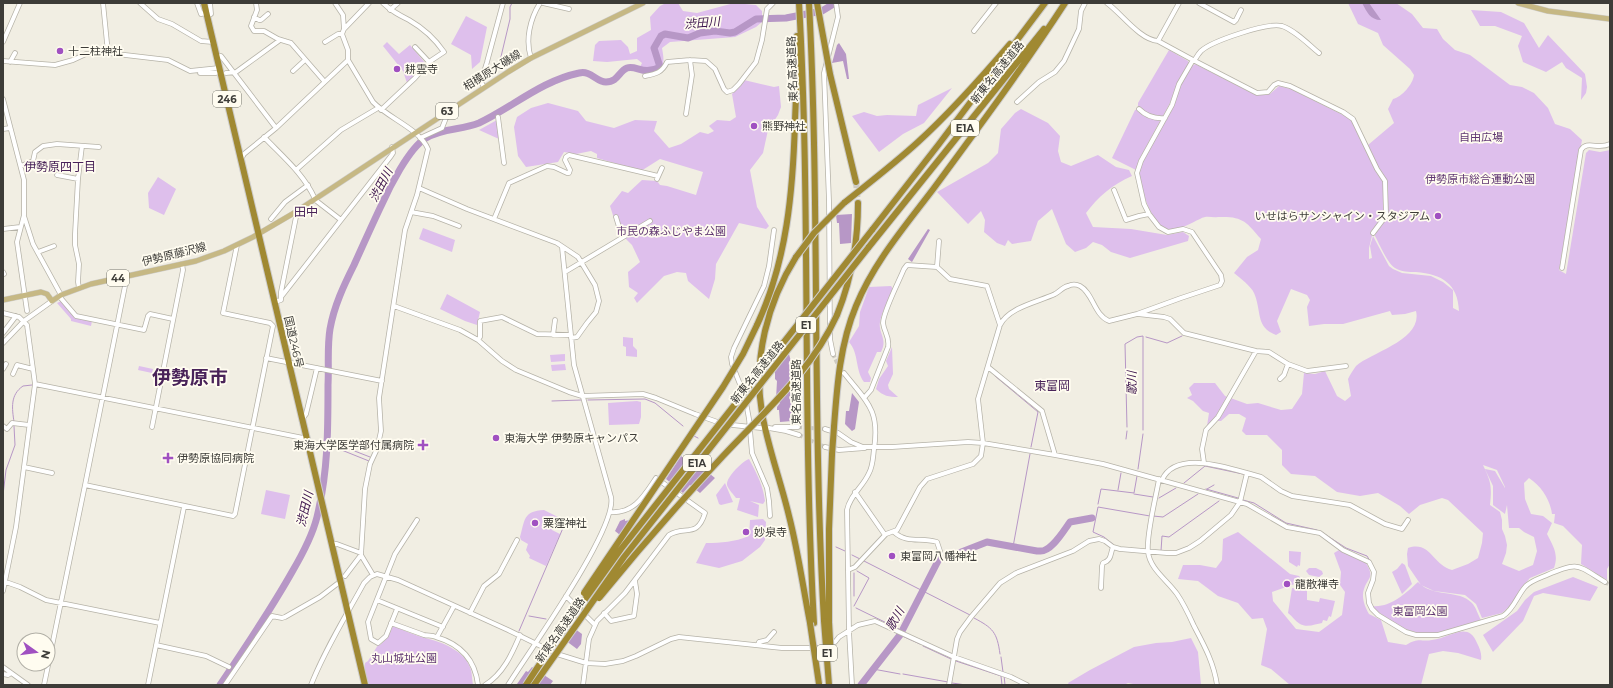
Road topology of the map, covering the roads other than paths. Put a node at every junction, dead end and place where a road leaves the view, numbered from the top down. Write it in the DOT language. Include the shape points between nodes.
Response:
graph roads {
  1 [pos="20,3"];
  2 [pos="103,3"];
  3 [pos="140,3"];
  4 [pos="197,3"];
  5 [pos="204,3"];
  6 [pos="210,3"];
  7 [pos="256,3"];
  8 [pos="335,3"];
  9 [pos="368,3"];
  10 [pos="382,3"];
  11 [pos="398,3"];
  12 [pos="503,3"];
  13 [pos="540,3"];
  14 [pos="544,3"];
  15 [pos="644,3"];
  16 [pos="774,3"];
  17 [pos="817,3"];
  18 [pos="836,3"];
  19 [pos="996,3"];
  20 [pos="1043,3"];
  21 [pos="1085,3"];
  22 [pos="1106,3"];
  23 [pos="1179,3"];
  24 [pos="1200,3"];
  25 [pos="1518,3"];
  26 [pos="798,4"];
  27 [pos="809,4"];
  28 [pos="1063,5"];
  29 [pos="569,9"];
  30 [pos="390,10"];
  31 [pos="1241,10"];
  32 [pos="207,14"];
  33 [pos="268,14"];
  34 [pos="254,17"];
  35 [pos="1610,18"];
  36 [pos="799,27"];
  37 [pos="344,28"];
  38 [pos="974,31"];
  39 [pos="342,34"];
  40 [pos="280,40"];
  41 [pos="1158,41"];
  42 [pos="3,42"];
  43 [pos="213,42"];
  44 [pos="325,42"];
  45 [pos="415,47"];
  46 [pos="15,53"];
  47 [pos="108,53"];
  48 [pos="1319,53"];
  49 [pos="217,57"];
  50 [pos="531,58"];
  51 [pos="305,60"];
  52 [pos="348,60"];
  53 [pos="690,60"];
  54 [pos="1193,61"];
  55 [pos="3,62"];
  56 [pos="11,62"];
  57 [pos="429,62"];
  58 [pos="293,70"];
  59 [pos="218,71"];
  60 [pos="226,73"];
  61 [pos="233,73"];
  62 [pos="644,76"];
  63 [pos="324,82"];
  64 [pos="484,87"];
  65 [pos="3,99"];
  66 [pos="1017,102"];
  67 [pos="380,109"];
  68 [pos="1138,109"];
  69 [pos="444,113"];
  70 [pos="5,114"];
  71 [pos="686,114"];
  72 [pos="498,117"];
  73 [pos="1165,118"];
  74 [pos="10,128"];
  75 [pos="276,128"];
  76 [pos="3,129"];
  77 [pos="415,133"];
  78 [pos="264,137"];
  79 [pos="421,139"];
  80 [pos="1610,144"];
  81 [pos="82,146"];
  82 [pos="99,147"];
  83 [pos="392,148"];
  84 [pos="240,159"];
  85 [pos="504,163"];
  86 [pos="21,166"];
  87 [pos="662,168"];
  88 [pos="296,170"];
  89 [pos="57,175"];
  90 [pos="78,179"];
  91 [pos="856,182"];
  92 [pos="308,185"];
  93 [pos="418,188"];
  94 [pos="1114,190"];
  95 [pos="314,199"];
  96 [pos="858,203"];
  97 [pos="411,212"];
  98 [pos="294,213"];
  99 [pos="1149,214"];
  100 [pos="24,215"];
  101 [pos="616,216"];
  102 [pos="271,219"];
  103 [pos="494,219"];
  104 [pos="341,220"];
  105 [pos="650,221"];
  106 [pos="460,226"];
  107 [pos="20,227"];
  108 [pos="3,229"];
  109 [pos="774,230"];
  110 [pos="1373,233"];
  111 [pos="259,234"];
  112 [pos="622,237"];
  113 [pos="939,241"];
  114 [pos="237,245"];
  115 [pos="54,246"];
  116 [pos="562,248"];
  117 [pos="38,252"];
  118 [pos="581,262"];
  119 [pos="182,264"];
  120 [pos="937,267"];
  121 [pos="1562,268"];
  122 [pos="565,272"];
  123 [pos="126,276"];
  124 [pos="79,288"];
  125 [pos="60,295"];
  126 [pos="23,296"];
  127 [pos="281,297"];
  128 [pos="3,300"];
  129 [pos="52,300"];
  130 [pos="275,302"];
  131 [pos="394,306"];
  132 [pos="27,311"];
  133 [pos="3,313"];
  134 [pos="1137,314"];
  135 [pos="16,316"];
  136 [pos="173,319"];
  137 [pos="555,320"];
  138 [pos="24,321"];
  139 [pos="117,324"];
  140 [pos="1000,325"];
  141 [pos="3,333"];
  142 [pos="554,335"];
  143 [pos="571,336"];
  144 [pos="478,340"];
  145 [pos="3,343"];
  146 [pos="1256,351"];
  147 [pos="833,354"];
  148 [pos="266,358"];
  149 [pos="289,363"];
  150 [pos="6,364"];
  151 [pos="1288,364"];
  152 [pos="1346,366"];
  153 [pos="988,367"];
  154 [pos="317,368"];
  155 [pos="3,369"];
  156 [pos="34,369"];
  157 [pos="844,373"];
  158 [pos="13,374"];
  159 [pos="1280,379"];
  160 [pos="382,381"];
  161 [pos="35,384"];
  162 [pos="582,396"];
  163 [pos="102,397"];
  164 [pos="864,398"];
  165 [pos="156,408"];
  166 [pos="302,418"];
  167 [pos="29,425"];
  168 [pos="3,426"];
  169 [pos="152,427"];
  170 [pos="749,427"];
  171 [pos="798,427"];
  172 [pos="252,428"];
  173 [pos="761,428"];
  174 [pos="825,429"];
  175 [pos="799,435"];
  176 [pos="308,440"];
  177 [pos="983,443"];
  178 [pos="825,447"];
  179 [pos="875,447"];
  180 [pos="1055,455"];
  181 [pos="1204,463"];
  182 [pos="24,467"];
  183 [pos="52,473"];
  184 [pos="1247,473"];
  185 [pos="1160,480"];
  186 [pos="85,485"];
  187 [pos="855,492"];
  188 [pos="1240,502"];
  189 [pos="184,507"];
  190 [pos="610,512"];
  191 [pos="770,516"];
  192 [pos="417,520"];
  193 [pos="1408,520"];
  194 [pos="894,532"];
  195 [pos="885,535"];
  196 [pos="517,540"];
  197 [pos="332,544"];
  198 [pos="1113,547"];
  199 [pos="1148,552"];
  200 [pos="361,554"];
  201 [pos="941,554"];
  202 [pos="848,570"];
  203 [pos="373,575"];
  204 [pos="345,576"];
  205 [pos="387,576"];
  206 [pos="4,581"];
  207 [pos="635,581"];
  208 [pos="1606,582"];
  209 [pos="337,584"];
  210 [pos="1101,588"];
  211 [pos="3,591"];
  212 [pos="566,596"];
  213 [pos="377,600"];
  214 [pos="61,603"];
  215 [pos="454,606"];
  216 [pos="397,609"];
  217 [pos="348,611"];
  218 [pos="470,613"];
  219 [pos="604,613"];
  220 [pos="827,622"];
  221 [pos="160,623"];
  222 [pos="391,623"];
  223 [pos="812,623"];
  224 [pos="595,625"];
  225 [pos="442,627"];
  226 [pos="849,630"];
  227 [pos="774,632"];
  228 [pos="520,635"];
  229 [pos="438,637"];
  230 [pos="536,643"];
  231 [pos="553,644"];
  232 [pos="156,645"];
  233 [pos="758,645"];
  234 [pos="954,657"];
  235 [pos="586,663"];
  236 [pos="229,667"];
  237 [pos="3,668"];
  238 [pos="545,669"];
  239 [pos="11,673"];
  240 [pos="3,674"];
  241 [pos="819,684"];
  242 [pos="28,685"];
  243 [pos="44,685"];
  244 [pos="148,685"];
  245 [pos="225,685"];
  246 [pos="311,685"];
  247 [pos="365,685"];
  248 [pos="478,685"];
  249 [pos="484,685"];
  250 [pos="508,685"];
  251 [pos="526,685"];
  252 [pos="534,685"];
  253 [pos="583,685"];
  254 [pos="829,685"];
  255 [pos="833,685"];
  256 [pos="852,685"];
  257 [pos="949,685"];
  258 [pos="1027,685"];
  259 [pos="1217,685"];
  1 -- 42 [label="street"];
  2 -- 47 [label="street"];
  3 -- 43 [label="street" via="158,19 201,41"];
  4 -- 32 [label="street" via="201,14"];
  5 -- 32 [label="highway, 国道246号 / 246"];
  6 -- 32 [label="street" via="211,14"];
  7 -- 34 [label="street"];
  8 -- 37 [label="street" via="343,14"];
  9 -- 37 [label="street"];
  10 -- 30 [label="street"];
  11 -- 30 [label="street"];
  12 -- 64 [label="street" via="481,82"];
  13 -- 50 [label="street" via="531,21 528,48"];
  14 -- 29 [label="street"];
  15 -- 50 [label="main road, 相模原大磯線 / 63"];
  16 -- 53 [label="street" via="767,9 756,62 731,91 727,92 724,89 709,62"];
  17 -- 91 [label="highway, bridge" via="830,74"];
  18 -- 147 [label="street" via="837,19 824,73 830,201 830,339"];
  19 -- 38 [label="street"];
  20 -- 223 [label="highway, bridge" via="945,116 896,162 844,203 814,233 796,257 778,290 769,314 761,353 760,391 767,436 794,536"];
  20 -- 231 [label="highway, 新東名高速道路 / E1A, bridge" via="939,144 621,549"];
  21 -- 66 [label="street" via="1081,11 1079,29 1064,61 1055,72"];
  22 -- 41 [label="street" via="1138,31"];
  23 -- 41 [label="street"];
  24 -- 31 [label="street" via="1234,22"];
  25 -- 35 [label="main road" via="1548,11"];
  26 -- 36 [label="highway, 東名高速道路 / E1"];
  27 -- 220 [label="highway, 東名高速道路 / E1" via="818,471"];
  28 -- 220 [label="highway, bridge" via="1031,55 876,268 852,316 843,345 834,427"];
  28 -- 238 [label="highway, 新東名高速道路 / E1A, bridge" via="624,557"];
  30 -- 57 [label="street" via="416,25 444,52"];
  32 -- 43 [label="highway, 国道246号 / 246"];
  33 -- 34 [label="street" via="262,20"];
  34 -- 40 [label="street" via="251,26 254,31 264,31"];
  36 -- 223 [label="highway, 東名高速道路 / E1" via="805,164 807,458"];
  36 -- 231 [label="highway, bridge" via="790,207 778,268 766,304 743,354 723,387 614,547"];
  37 -- 39 [label="street"];
  39 -- 44 [label="street"];
  39 -- 52 [label="street" via="348,50"];
  40 -- 51 [label="street" via="291,43"];
  40 -- 61 [label="street"];
  41 -- 54 [label="street"];
  43 -- 49 [label="highway, 国道246号 / 246"];
  45 -- 57 [label="street"];
  46 -- 56 [label="street"];
  47 -- 56 [label="street" via="86,54 55,66"];
  47 -- 59 [label="street" via="171,61 190,71"];
  48 -- 54 [label="street" via="1285,28 1276,25 1254,29 1218,42 1202,51"];
  49 -- 59 [label="highway, 国道246号 / 246"];
  49 -- 61 [label="street" via="221,56"];
  50 -- 64 [label="main road, 相模原大磯線 / 63"];
  51 -- 58 [label="street"];
  51 -- 63 [label="street"];
  52 -- 63 [label="street"];
  52 -- 67 [label="street" via="373,102"];
  53 -- 62 [label="street" via="667,62 659,72"];
  53 -- 71 [label="street" via="692,75"];
  54 -- 73 [label="street" via="1179,84"];
  54 -- 110 [label="street" via="1258,93 1268,92 1278,83 1290,86 1352,119 1376,169 1385,181 1386,214"];
  55 -- 56 [label="street"];
  57 -- 67 [label="street"];
  59 -- 84 [label="highway, 国道246号 / 246"];
  60 -- 61 [label="street"];
  61 -- 75 [label="street"];
  63 -- 75 [label="street"];
  64 -- 69 [label="main road, 相模原大磯線 / 63"];
  65 -- 70 [label="street"];
  67 -- 77 [label="street"];
  67 -- 88 [label="street" via="341,130"];
  68 -- 73 [label="street" via="1148,116"];
  69 -- 77 [label="main road, 相模原大磯線 / 63"];
  69 -- 79 [label="street" via="446,118 442,128"];
  70 -- 74 [label="street"];
  72 -- 85 [label="street"];
  73 -- 99 [label="street" via="1137,173"];
  74 -- 76 [label="street"];
  74 -- 86 [label="street"];
  75 -- 78 [label="street"];
  77 -- 79 [label="street"];
  77 -- 83 [label="main road, 相模原大磯線 / 63"];
  78 -- 84 [label="street"];
  78 -- 88 [label="street"];
  79 -- 93 [label="street" via="428,151"];
  80 -- 121 [label="street" via="1600,147 1588,144 1581,150"];
  81 -- 82 [label="street"];
  81 -- 86 [label="street" via="43,146 35,152 33,161"];
  81 -- 90 [label="street"];
  83 -- 95 [label="main road, 相模原大磯線 / 63"];
  83 -- 104 [label="street" via="391,156"];
  84 -- 111 [label="highway, 国道246号 / 246"];
  86 -- 100 [label="street" via="24,180"];
  87 -- 103 [label="street" via="658,178 569,155 565,160 569,173 547,166 509,183"];
  88 -- 92 [label="street"];
  89 -- 90 [label="street"];
  90 -- 124 [label="street" via="75,244 79,264"];
  92 -- 95 [label="street"];
  92 -- 102 [label="street" via="285,202"];
  93 -- 97 [label="street"];
  93 -- 103 [label="street"];
  94 -- 99 [label="street" via="1126,220"];
  95 -- 98 [label="main road, 相模原大磯線 / 63"];
  95 -- 104 [label="street"];
  96 -- 238 [label="highway, bridge" via="858,227 850,278 837,316 805,369 670,512"];
  97 -- 106 [label="street" via="433,216"];
  97 -- 131 [label="street" via="405,230"];
  98 -- 111 [label="main road, 相模原大磯線 / 63"];
  98 -- 127 [label="street" via="296,217"];
  99 -- 134 [label="street" via="1163,230 1168,232 1186,229 1192,232 1221,275 1222,281 1220,286"];
  100 -- 107 [label="street"];
  100 -- 117 [label="street"];
  101 -- 112 [label="street"];
  103 -- 116 [label="street" via="557,243"];
  104 -- 127 [label="street"];
  105 -- 112 [label="street"];
  107 -- 108 [label="street"];
  107 -- 126 [label="street" via="17,242"];
  109 -- 170 [label="street" via="764,286 731,358 745,397"];
  111 -- 114 [label="main road, 伊勢原藤沢線 / 44"];
  111 -- 130 [label="highway, 国道246号 / 246"];
  112 -- 118 [label="street"];
  113 -- 120 [label="street"];
  114 -- 119 [label="main road, 伊勢原藤沢線 / 44"];
  114 -- 148 [label="street" via="223,313 272,325"];
  115 -- 117 [label="street"];
  116 -- 118 [label="street" via="575,254"];
  116 -- 122 [label="street"];
  117 -- 125 [label="street"];
  118 -- 122 [label="street"];
  118 -- 143 [label="street" via="595,285 599,303 596,312 577,337"];
  119 -- 123 [label="main road, 伊勢原藤沢線 / 44"];
  119 -- 136 [label="street"];
  120 -- 140 [label="street" via="950,279 987,286"];
  120 -- 164 [label="street" via="907,265 904,269 884,319 888,347 871,390"];
  122 -- 143 [label="street"];
  123 -- 124 [label="main road, 伊勢原藤沢線 / 44"];
  123 -- 139 [label="street"];
  124 -- 125 [label="main road, 伊勢原藤沢線 / 44"];
  125 -- 129 [label="main road, 伊勢原藤沢線 / 44"];
  125 -- 139 [label="street" via="76,316"];
  126 -- 128 [label="main road"];
  126 -- 129 [label="main road" via="42,292"];
  126 -- 132 [label="street"];
  127 -- 130 [label="street"];
  129 -- 138 [label="street"];
  130 -- 149 [label="highway, 国道246号 / 246"];
  131 -- 144 [label="street" via="460,330"];
  131 -- 160 [label="street"];
  133 -- 135 [label="street"];
  134 -- 140 [label="street" via="1114,321 1105,319 1083,289 1079,285 1072,285 1017,310 1006,317"];
  134 -- 146 [label="street" via="1164,317 1170,319 1184,334"];
  135 -- 138 [label="street"];
  135 -- 141 [label="street"];
  136 -- 139 [label="street" via="150,314 144,330"];
  136 -- 165 [label="street"];
  137 -- 142 [label="street"];
  138 -- 145 [label="street"];
  138 -- 156 [label="street" via="27,325"];
  139 -- 163 [label="street"];
  140 -- 153 [label="street"];
  142 -- 143 [label="street"];
  142 -- 144 [label="street" via="537,334 504,318 490,318 480,321"];
  143 -- 162 [label="street" via="574,365"];
  144 -- 162 [label="street" via="516,370"];
  146 -- 151 [label="street" via="1269,352"];
  146 -- 181 [label="street" via="1218,417 1206,430 1202,449"];
  148 -- 149 [label="street"];
  148 -- 172 [label="street"];
  149 -- 154 [label="street"];
  149 -- 166 [label="highway, 国道246号 / 246"];
  150 -- 155 [label="street"];
  151 -- 152 [label="street" via="1307,370"];
  151 -- 159 [label="street"];
  153 -- 177 [label="street" via="978,399"];
  153 -- 180 [label="street" via="1042,411"];
  154 -- 160 [label="street"];
  154 -- 166 [label="street" via="306,414"];
  156 -- 158 [label="street" via="18,363"];
  156 -- 161 [label="street"];
  157 -- 164 [label="street"];
  160 -- 200 [label="street" via="379,398 381,430 379,444 366,480"];
  161 -- 163 [label="street"];
  161 -- 167 [label="street"];
  162 -- 170 [label="street" via="643,394 723,424"];
  162 -- 190 [label="street" via="611,497"];
  163 -- 165 [label="street"];
  163 -- 186 [label="street"];
  164 -- 179 [label="street" via="875,417"];
  165 -- 169 [label="street"];
  165 -- 172 [label="street"];
  166 -- 176 [label="highway, 国道246号 / 246"];
  167 -- 168 [label="street" via="13,423 7,429"];
  167 -- 182 [label="street"];
  170 -- 173 [label="street"];
  170 -- 191 [label="street" via="752,457 768,492"];
  171 -- 175 [label="street" via="770,428"];
  172 -- 176 [label="street"];
  172 -- 189 [label="street" via="234,516"];
  174 -- 179 [label="street" via="838,432 857,445"];
  176 -- 197 [label="highway, 国道246号 / 246"];
  177 -- 179 [label="street"];
  177 -- 180 [label="street"];
  177 -- 194 [label="street" via="981,456 976,461 927,478"];
  178 -- 179 [label="street" via="839,450"];
  179 -- 187 [label="street" via="869,474"];
  180 -- 185 [label="street" via="1103,464"];
  181 -- 184 [label="street"];
  181 -- 185 [label="street" via="1183,463"];
  182 -- 183 [label="street"];
  182 -- 206 [label="street" via="16,527"];
  184 -- 188 [label="street"];
  184 -- 193 [label="street" via="1261,477 1281,492 1350,505 1394,527 1402,529"];
  185 -- 188 [label="street"];
  185 -- 199 [label="street"];
  186 -- 189 [label="street"];
  186 -- 214 [label="street"];
  187 -- 195 [label="street"];
  187 -- 202 [label="street" via="847,510"];
  188 -- 199 [label="street" via="1231,515 1189,548 1176,553"];
  188 -- 208 [label="street" via="1257,508 1287,527 1320,533 1343,550 1369,562 1374,572 1368,593 1372,609 1416,636 1438,635 1503,616 1529,584 1567,566 1580,568"];
  189 -- 221 [label="street"];
  190 -- 207 [label="street" via="621,512 633,507 656,478 704,514 696,528 676,531 669,535"];
  190 -- 212 [label="street"];
  192 -- 205 [label="street" via="399,546"];
  194 -- 195 [label="street"];
  194 -- 201 [label="street" via="909,540 937,542"];
  195 -- 202 [label="street" via="854,568"];
  196 -- 218 [label="street" via="499,574 484,586"];
  197 -- 200 [label="street"];
  197 -- 217 [label="highway, 国道246号 / 246"];
  198 -- 199 [label="street"];
  198 -- 210 [label="street" via="1111,558 1102,566"];
  198 -- 234 [label="street" via="1099,539 1089,541 1074,552 1016,573 1005,580 988,596 960,632"];
  199 -- 259 [label="street" via="1156,570 1184,604 1211,659"];
  200 -- 203 [label="street"];
  200 -- 204 [label="street"];
  202 -- 226 [label="street"];
  203 -- 205 [label="street"];
  203 -- 217 [label="street" via="364,582"];
  205 -- 213 [label="street"];
  205 -- 215 [label="street"];
  206 -- 211 [label="street"];
  206 -- 214 [label="street" via="46,600"];
  207 -- 219 [label="street"];
  207 -- 219 [label="street" via="634,616 611,621"];
  209 -- 245 [label="street" via="285,618 272,616"];
  212 -- 224 [label="street"];
  212 -- 230 [label="street"];
  213 -- 216 [label="street"];
  213 -- 222 [label="street" via="368,625 371,639 379,642 386,636"];
  214 -- 221 [label="street"];
  214 -- 243 [label="street"];
  215 -- 218 [label="street"];
  215 -- 225 [label="street"];
  216 -- 222 [label="street"];
  216 -- 225 [label="street"];
  217 -- 246 [label="street" via="319,664"];
  217 -- 247 [label="highway, 国道246号 / 246"];
  218 -- 228 [label="street"];
  219 -- 224 [label="street"];
  220 -- 254 [label="highway, 東名高速道路 / E1, bridge"];
  220 -- 255 [label="highway, bridge"];
  221 -- 232 [label="street"];
  222 -- 229 [label="street" via="426,636"];
  223 -- 241 [label="highway, bridge"];
  224 -- 235 [label="street" via="589,639"];
  225 -- 229 [label="street"];
  226 -- 233 [label="street" via="835,642 821,648"];
  226 -- 234 [label="street" via="874,621"];
  226 -- 256 [label="street"];
  227 -- 233 [label="street"];
  228 -- 230 [label="street"];
  228 -- 249 [label="street" via="508,663"];
  229 -- 248 [label="street" via="460,648 474,666"];
  230 -- 235 [label="street" via="565,658"];
  230 -- 250 [label="street"];
  231 -- 251 [label="highway, 新東名高速道路 / E1A, bridge"];
  232 -- 236 [label="street" via="206,656"];
  232 -- 244 [label="street"];
  233 -- 235 [label="street" via="679,637 623,661 605,664"];
  234 -- 257 [label="street"];
  234 -- 258 [label="street"];
  235 -- 253 [label="street"];
  237 -- 239 [label="street"];
  238 -- 252 [label="highway, 新東名高速道路 / E1A, bridge"];
  239 -- 240 [label="street"];
  239 -- 242 [label="street"];
}
